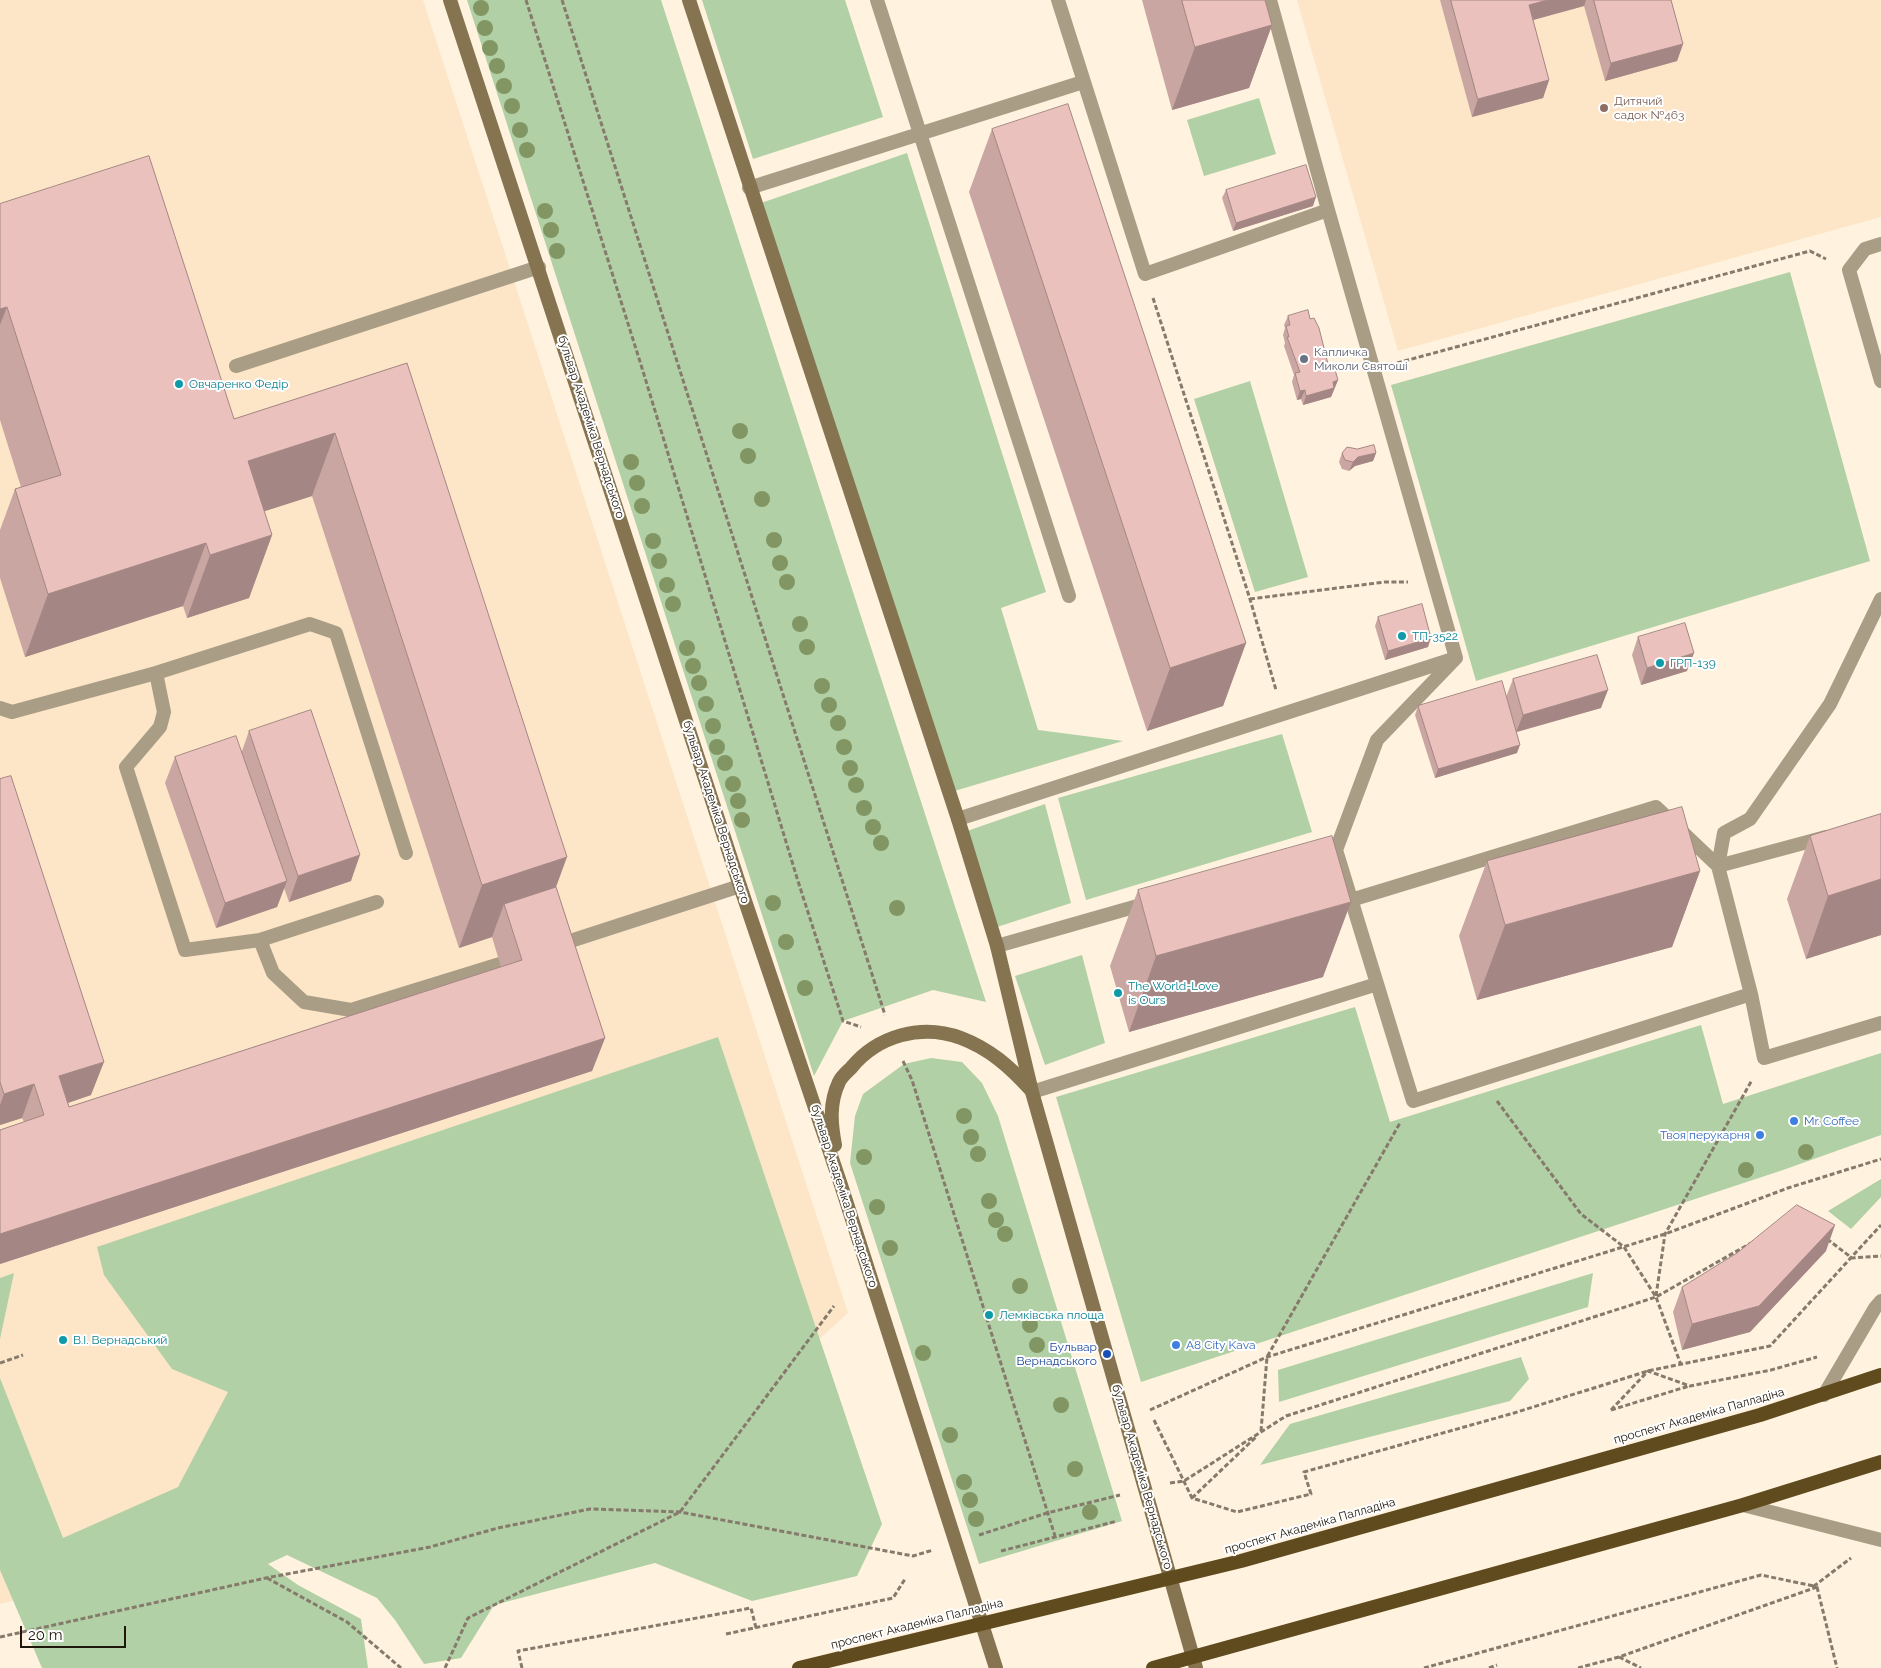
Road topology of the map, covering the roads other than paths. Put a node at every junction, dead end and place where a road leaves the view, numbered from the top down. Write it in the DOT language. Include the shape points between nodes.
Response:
graph roads {
  1 [pos="450,0"];
  2 [pos="688,0"];
  3 [pos="877,0"];
  4 [pos="1058,0"];
  5 [pos="1270,0"];
  6 [pos="1083,82"];
  7 [pos="920,133"];
  8 [pos="749,188"];
  9 [pos="1328,210"];
  10 [pos="1881,244"];
  11 [pos="539,266"];
  12 [pos="236,366"];
  13 [pos="1881,381"];
  14 [pos="1068,596"];
  15 [pos="1881,600"];
  16 [pos="1456,658"];
  17 [pos="156,673"];
  18 [pos="0,708"];
  19 [pos="958,819"];
  20 [pos="1843,833"];
  21 [pos="406,853"];
  22 [pos="1718,866"];
  23 [pos="740,886"];
  24 [pos="1164,898"];
  25 [pos="1351,900"];
  26 [pos="377,902"];
  27 [pos="260,940"];
  28 [pos="997,946"];
  29 [pos="552,947"];
  30 [pos="500,964"];
  31 [pos="1377,984"];
  32 [pos="1750,994"];
  33 [pos="1881,1023"];
  34 [pos="1032,1092"];
  35 [pos="841,1185"];
  36 [pos="1881,1301"];
  37 [pos="1881,1376"];
  38 [pos="1824,1395"];
  39 [pos="1881,1462"];
  40 [pos="1743,1505"];
  41 [pos="1879,1540"];
  42 [pos="1172,1578"];
  43 [pos="980,1624"];
  44 [pos="1194,1663"];
  45 [pos="799,1668"];
  46 [pos="996,1668"];
  47 [pos="1154,1668"];
  1 -- 11 [label="main road, бульвар Академіка Вернадського"];
  2 -- 8 [label="main road, бульвар Академіка Вернадського"];
  3 -- 7 [label="street"];
  4 -- 6 [label="street"];
  5 -- 9 [label="street"];
  6 -- 7 [label="street"];
  6 -- 9 [label="street" via="1145,274"];
  7 -- 8 [label="street"];
  7 -- 14 [label="street"];
  8 -- 19 [label="main road, бульвар Академіка Вернадського"];
  9 -- 16 [label="street"];
  10 -- 13 [label="street" via="1865,249 1849,270"];
  11 -- 12 [label="street"];
  11 -- 23 [label="main road, бульвар Академіка Вернадського"];
  15 -- 22 [label="street" via="1830,704 1750,819 1724,834"];
  16 -- 19 [label="street"];
  16 -- 25 [label="street" via="1377,740 1331,851"];
  17 -- 18 [label="street" via="12,712"];
  17 -- 21 [label="street" via="310,624 336,633"];
  17 -- 27 [label="street" via="164,712 160,727 126,767 185,950"];
  19 -- 28 [label="main road, бульвар Академіка Вернадського"];
  20 -- 22 [label="street"];
  22 -- 25 [label="street" via="1656,807"];
  22 -- 32 [label="street"];
  23 -- 29 [label="street"];
  23 -- 35 [label="main road, бульвар Академіка Вернадського"];
  24 -- 28 [label="street"];
  25 -- 31 [label="street"];
  26 -- 27 [label="street"];
  27 -- 30 [label="street" via="273,973 304,1002 351,1010"];
  28 -- 34 [label="main road, бульвар Академіка Вернадського"];
  31 -- 32 [label="street" via="1412,1101"];
  31 -- 34 [label="street"];
  32 -- 33 [label="street" via="1764,1058"];
  34 -- 35 [label="main road" via="1012,1069 989,1051 959,1037 924,1031 892,1037 862,1054 839,1082 830,1117"];
  34 -- 42 [label="main road, бульвар Академіка Вернадського"];
  35 -- 43 [label="main road, бульвар Академіка Вернадського"];
  36 -- 38 [label="street"];
  37 -- 38 [label="highway, проспект Академіка Палладіна"];
  38 -- 42 [label="highway, проспект Академіка Палладіна" via="1242,1561"];
  39 -- 40 [label="highway"];
  40 -- 41 [label="street"];
  40 -- 44 [label="highway"];
  42 -- 43 [label="highway, проспект Академіка Палладіна"];
  42 -- 44 [label="main road, бульвар Академіка Вернадського"];
  43 -- 45 [label="highway, проспект Академіка Палладіна"];
  43 -- 46 [label="main road, бульвар Академіка Вернадського"];
  44 -- 47 [label="highway"];
}
